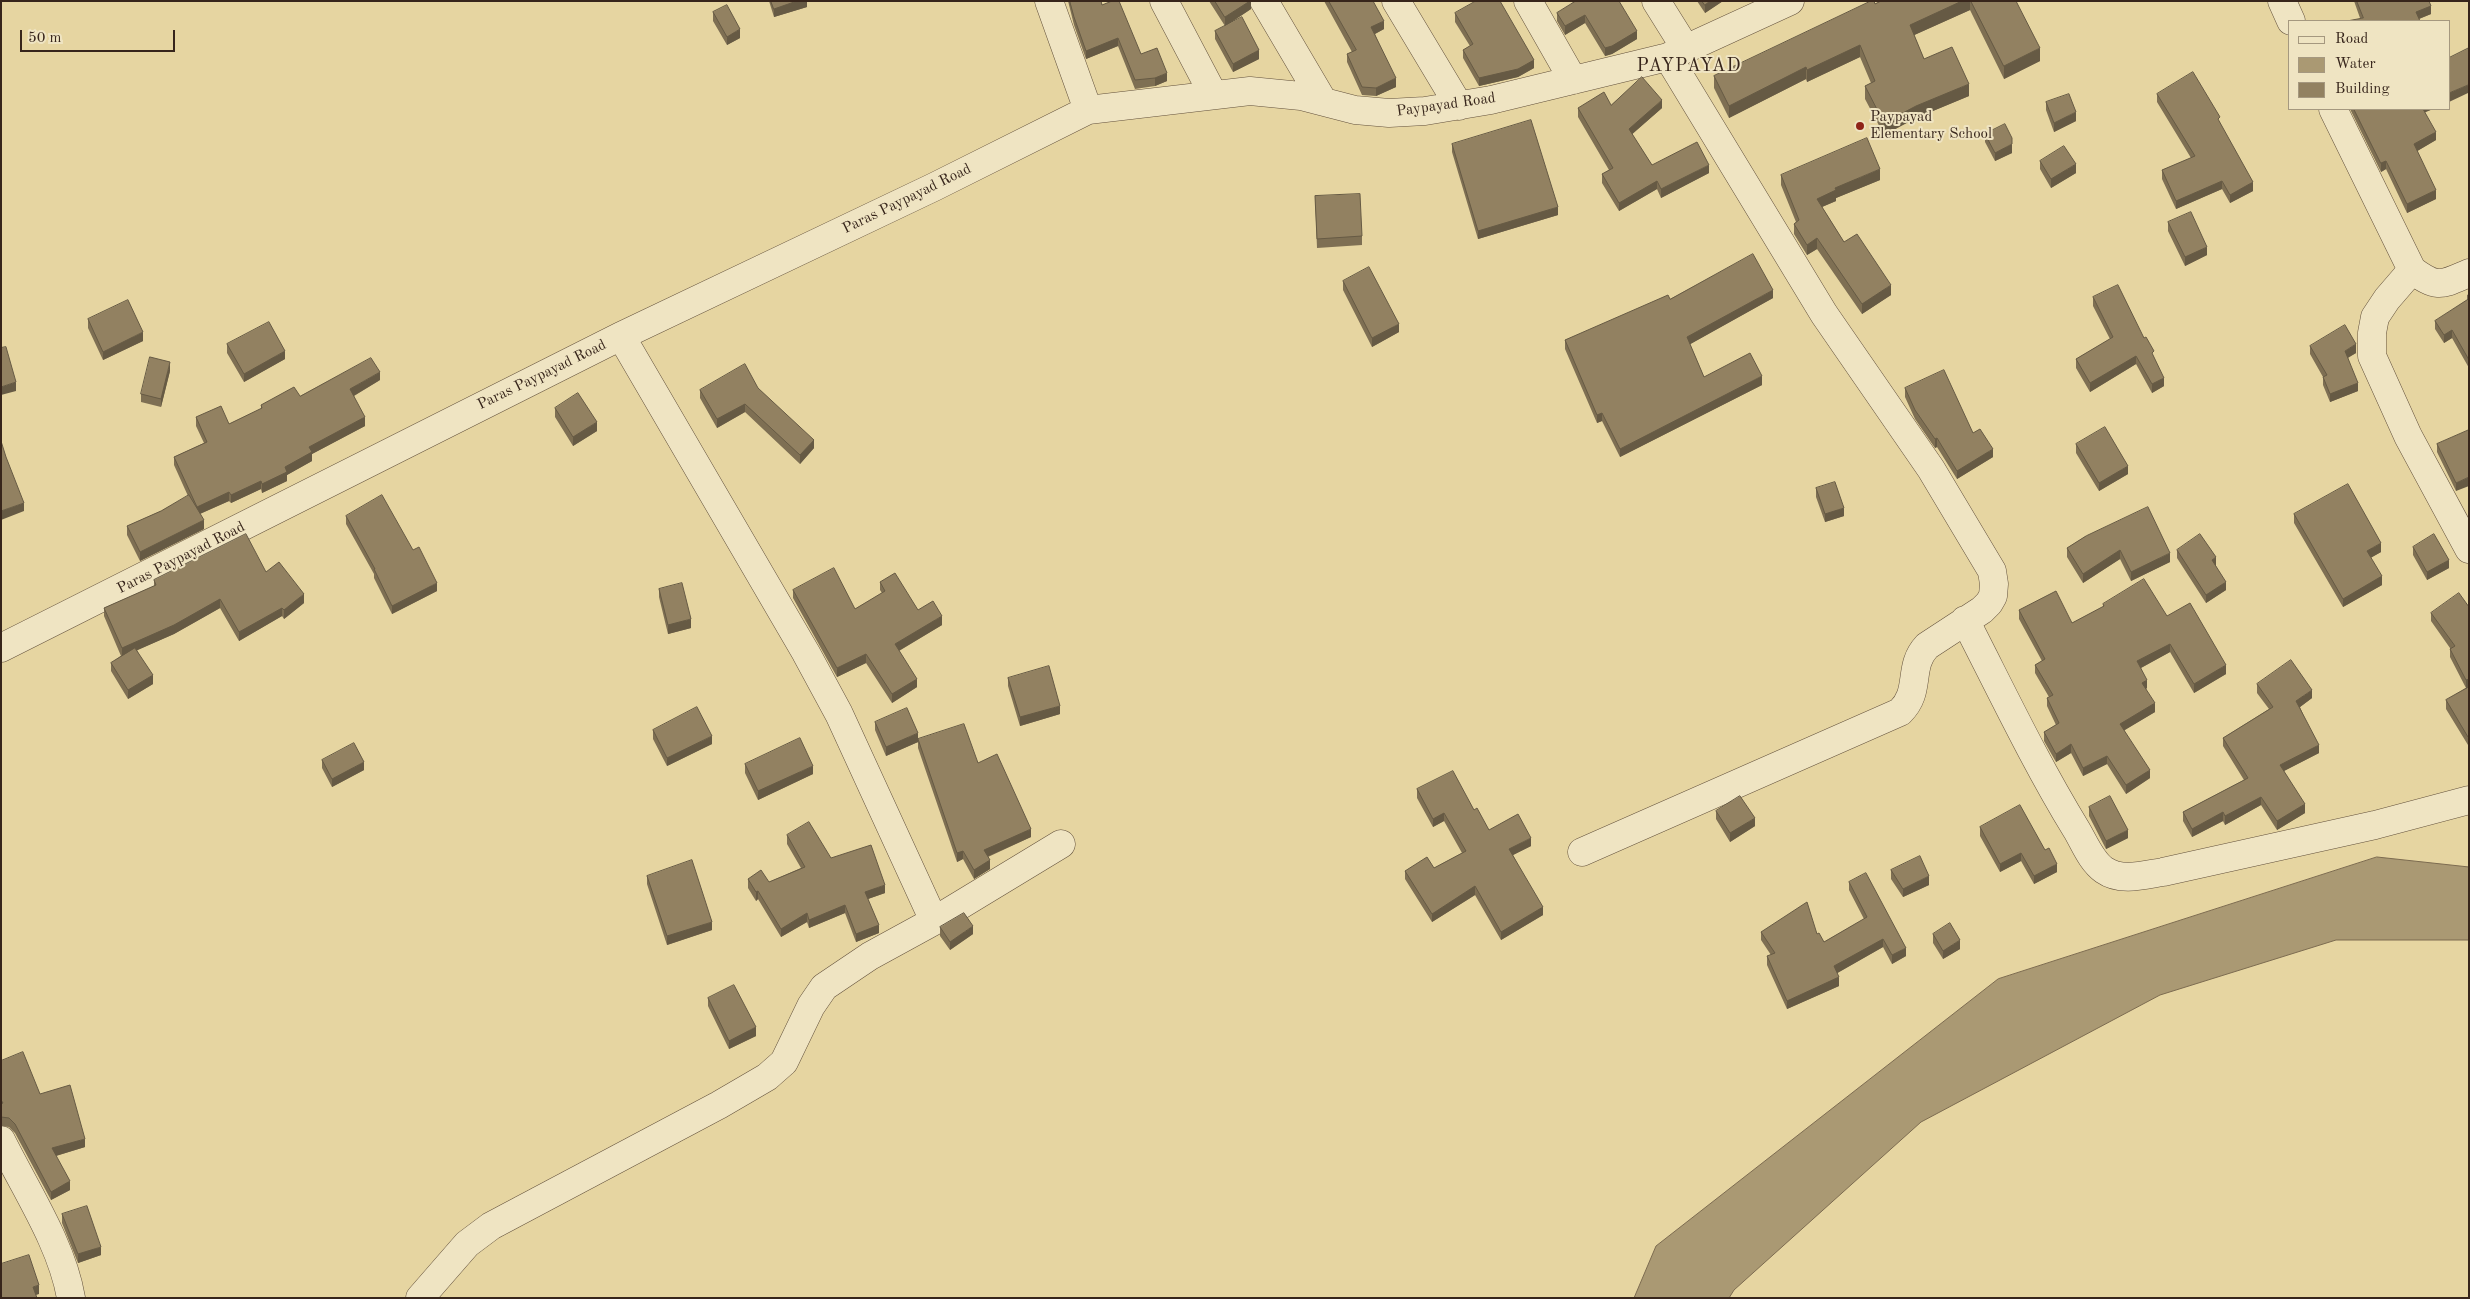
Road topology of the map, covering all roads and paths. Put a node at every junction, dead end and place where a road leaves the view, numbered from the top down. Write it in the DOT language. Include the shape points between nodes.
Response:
graph roads {
  1 [pos="1048,1"];
  2 [pos="1164,1"];
  3 [pos="1264,1"];
  4 [pos="1396,1"];
  5 [pos="1528,1"];
  6 [pos="1656,1"];
  7 [pos="2282,1"];
  8 [pos="1787,2"];
  9 [pos="2291,20"];
  10 [pos="1677,53"];
  11 [pos="1573,80"];
  12 [pos="1213,94"];
  13 [pos="1324,101"];
  14 [pos="1459,106"];
  15 [pos="1088,110"];
  16 [pos="2333,110"];
  17 [pos="2412,270"];
  18 [pos="2469,273"];
  19 [pos="621,336"];
  20 [pos="2469,549"];
  21 [pos="1965,620"];
  22 [pos="1,648"];
  23 [pos="2469,800"];
  24 [pos="1061,844"];
  25 [pos="1582,852"];
  26 [pos="934,921"];
  27 [pos="1,1140"];
  28 [pos="71,1298"];
  29 [pos="420,1298"];
  1 -- 15 [label="street"];
  2 -- 12 [label="street"];
  3 -- 13 [label="street"];
  4 -- 14 [label="street"];
  5 -- 11 [label="street"];
  6 -- 10 [label="street"];
  7 -- 9 [label="street"];
  8 -- 10 [label="street, Paypayad Road"];
  10 -- 11 [label="street, Paypayad Road"];
  10 -- 21 [label="street" via="1824,314 1931,469 1983,552 1992,571 1993,596 1982,610"];
  11 -- 14 [label="street, Paypayad Road"];
  12 -- 13 [label="street, Paypayad Road" via="1265,92"];
  12 -- 15 [label="street, Paypayad Road"];
  13 -- 14 [label="street, Paypayad Road" via="1355,110 1389,113"];
  15 -- 19 [label="street, Paras Paypayad Road"];
  16 -- 17 [label="street"];
  17 -- 18 [label="street" via="2427,281 2442,284"];
  17 -- 20 [label="street" via="2375,318 2372,356 2408,436"];
  19 -- 22 [label="street, Paras Paypayad Road"];
  19 -- 26 [label="street" via="811,662 866,770"];
  21 -- 23 [label="street" via="2065,811 2096,862 2114,875 2129,877 2163,872 2375,825"];
  21 -- 25 [label="street" via="1920,652 1911,700 1900,712"];
  24 -- 26 [label="street"];
  26 -- 29 [label="street" via="870,956 824,987 811,1006 784,1062 767,1077 491,1226 467,1244"];
  27 -- 28 [label="street" via="66,1273"];
}
